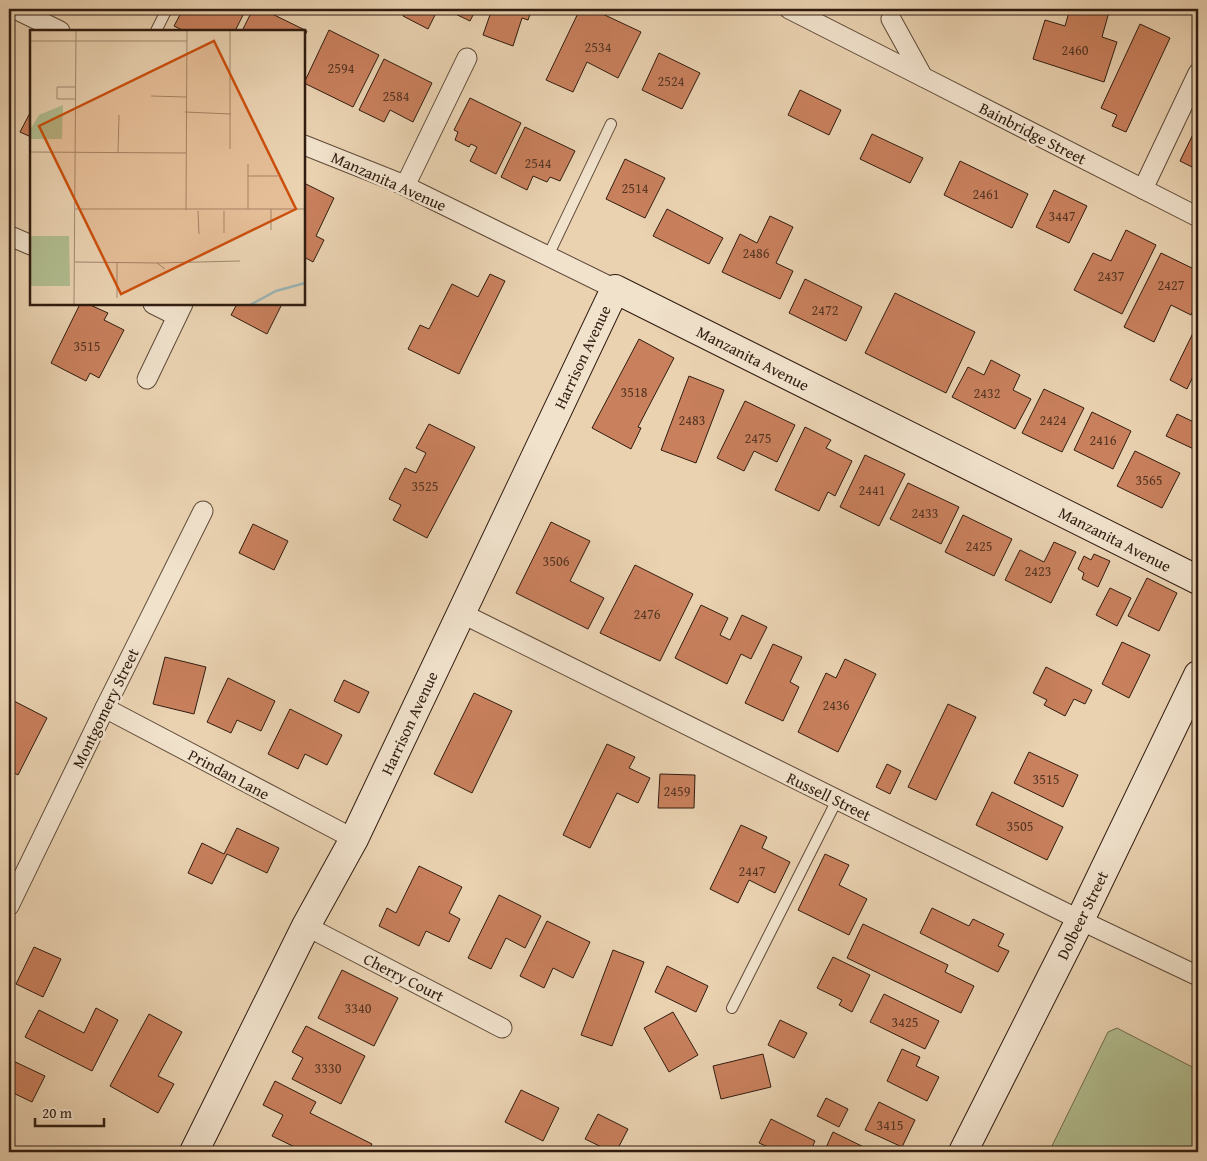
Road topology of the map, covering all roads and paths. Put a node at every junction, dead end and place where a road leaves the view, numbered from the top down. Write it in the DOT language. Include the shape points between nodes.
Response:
graph roads {
  1 [pos="15,9"];
  2 [pos="167,9"];
  3 [pos="789,9"];
  4 [pos="891,19"];
  5 [pos="58,30"];
  6 [pos="156,30"];
  7 [pos="467,58"];
  8 [pos="1198,73"];
  9 [pos="923,77"];
  10 [pos="611,124"];
  11 [pos="305,145"];
  12 [pos="406,186"];
  13 [pos="1143,189"];
  14 [pos="1198,217"];
  15 [pos="10,236"];
  16 [pos="30,246"];
  17 [pos="548,256"];
  18 [pos="615,289"];
  19 [pos="158,305"];
  20 [pos="180,310"];
  21 [pos="146,379"];
  22 [pos="203,511"];
  23 [pos="1198,580"];
  24 [pos="460,613"];
  25 [pos="1198,676"];
  26 [pos="105,708"];
  27 [pos="837,800"];
  28 [pos="354,839"];
  29 [pos="9,906"];
  30 [pos="1080,920"];
  31 [pos="306,926"];
  32 [pos="1198,976"];
  33 [pos="732,1008"];
  34 [pos="502,1028"];
  35 [pos="194,1152"];
  36 [pos="963,1152"];
  1 -- 5 [label="street"];
  2 -- 6 [label="lane"];
  3 -- 9 [label="street, Bainbridge Street"];
  4 -- 9 [label="street"];
  7 -- 12 [label="street"];
  8 -- 13 [label="street"];
  9 -- 13 [label="street, Bainbridge Street"];
  10 -- 17 [label="lane"];
  11 -- 12 [label="street, Manzanita Avenue"];
  12 -- 17 [label="street, Manzanita Avenue"];
  13 -- 14 [label="street, Bainbridge Street"];
  15 -- 16 [label="street"];
  17 -- 18 [label="street, Manzanita Avenue"];
  18 -- 23 [label="street, Manzanita Avenue"];
  18 -- 24 [label="street, Harrison Avenue"];
  19 -- 20 [label="street"];
  20 -- 21 [label="street"];
  22 -- 26 [label="street, Montgomery Street"];
  24 -- 27 [label="street, Russell Street"];
  24 -- 28 [label="street, Harrison Avenue"];
  25 -- 30 [label="street, Dolbeer Street"];
  26 -- 28 [label="street, Prindan Lane"];
  26 -- 29 [label="street, Montgomery Street"];
  27 -- 30 [label="street, Russell Street"];
  27 -- 33 [label="lane"];
  28 -- 31 [label="street, Harrison Avenue"];
  30 -- 32 [label="street, Russell Street"];
  30 -- 36 [label="street, Dolbeer Street"];
  31 -- 34 [label="street, Cherry Court"];
  31 -- 35 [label="street, Harrison Avenue"];
}
